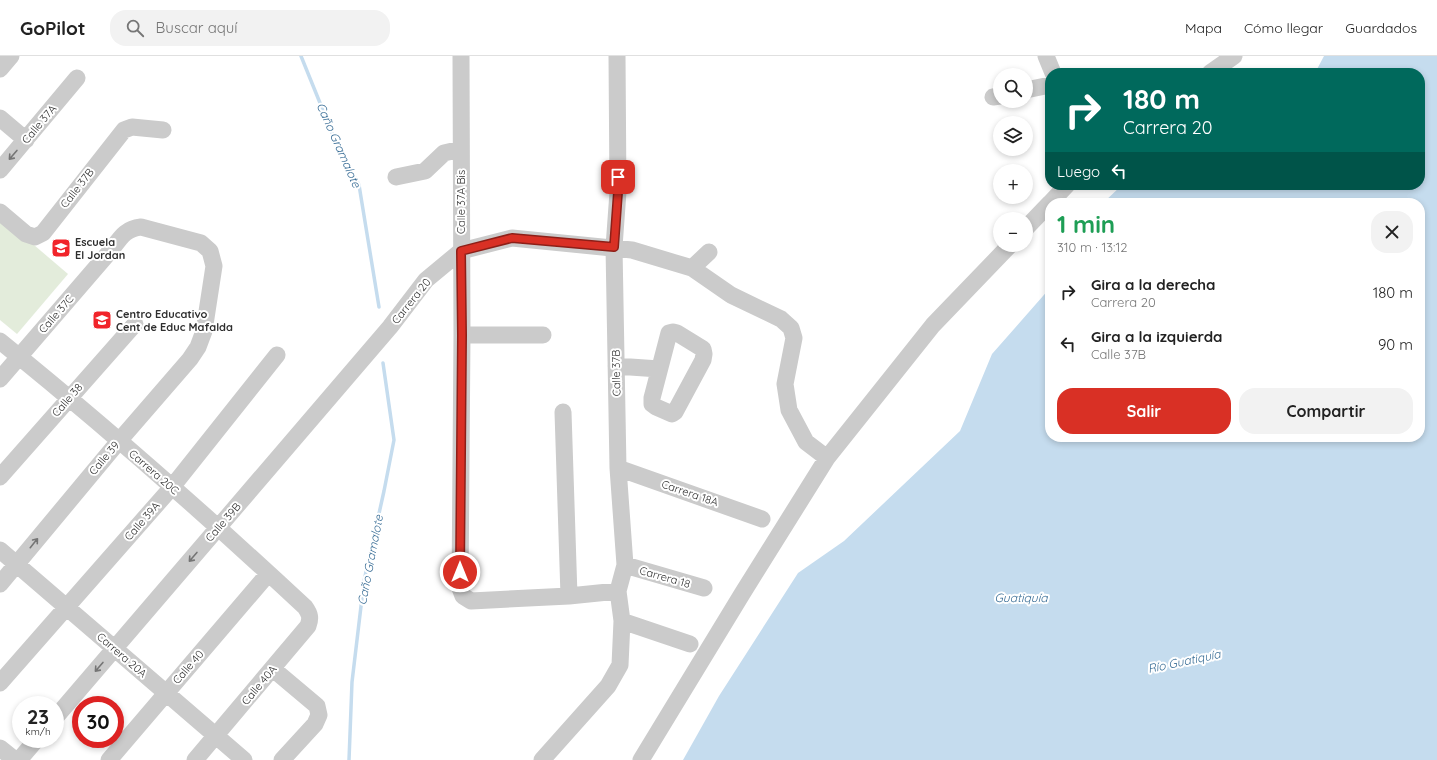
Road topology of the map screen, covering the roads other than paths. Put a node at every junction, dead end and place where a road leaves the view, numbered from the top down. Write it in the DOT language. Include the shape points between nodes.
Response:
graph roads {
  1 [pos="11,56"];
  2 [pos="461,56"];
  3 [pos="617,56"];
  4 [pos="1046,56"];
  5 [pos="1234,56"];
  6 [pos="1051,68"];
  7 [pos="1217,68"];
  8 [pos="0,69"];
  9 [pos="77,78"];
  10 [pos="1045,86"];
  11 [pos="1033,89"];
  12 [pos="0,118"];
  13 [pos="163,130"];
  14 [pos="26,140"];
  15 [pos="461,149"];
  16 [pos="0,170"];
  17 [pos="396,177"];
  18 [pos="1062,190"];
  19 [pos="1055,198"];
  20 [pos="1045,208"];
  21 [pos="0,212"];
  22 [pos="1033,221"];
  23 [pos="614,247"];
  24 [pos="461,251"];
  25 [pos="709,252"];
  26 [pos="1003,252"];
  27 [pos="692,268"];
  28 [pos="135,324"];
  29 [pos="390,327"];
  30 [pos="204,331"];
  31 [pos="462,335"];
  32 [pos="544,335"];
  33 [pos="0,341"];
  34 [pos="277,355"];
  35 [pos="19,357"];
  36 [pos="616,366"];
  37 [pos="659,369"];
  38 [pos="0,380"];
  39 [pos="70,398"];
  40 [pos="563,412"];
  41 [pos="119,441"];
  42 [pos="827,458"];
  43 [pos="618,468"];
  44 [pos="0,477"];
  45 [pos="172,487"];
  46 [pos="762,519"];
  47 [pos="218,528"];
  48 [pos="0,550"];
  49 [pos="17,564"];
  50 [pos="625,565"];
  51 [pos="268,574"];
  52 [pos="0,584"];
  53 [pos="704,588"];
  54 [pos="618,591"];
  55 [pos="569,596"];
  56 [pos="66,607"];
  57 [pos="305,607"];
  58 [pos="622,621"];
  59 [pos="690,644"];
  60 [pos="114,648"];
  61 [pos="273,669"];
  62 [pos="0,683"];
  63 [pos="166,693"];
  64 [pos="64,707"];
  65 [pos="216,736"];
  66 [pos="0,748"];
  67 [pos="29,748"];
  68 [pos="15,760"];
  69 [pos="19,760"];
  70 [pos="108,760"];
  71 [pos="195,760"];
  72 [pos="244,760"];
  73 [pos="282,760"];
  74 [pos="542,760"];
  75 [pos="641,760"];
  1 -- 8 [label="street"];
  2 -- 15 [label="street, Calle 37A Bis"];
  3 -- 23 [label="street, Calle 37B" via="618,192"];
  4 -- 6 [label="street"];
  5 -- 7 [label="street"];
  9 -- 14 [label="street, Calle 37A"];
  10 -- 11 [label="street"];
  12 -- 14 [label="street"];
  13 -- 21 [label="street, Calle 37B" via="132,127 124,130 43,233 36,237 26,234"];
  14 -- 16 [label="street, Calle 37A, one-way"];
  15 -- 17 [label="street" via="444,153 425,172"];
  15 -- 24 [label="street, Calle 37A Bis"];
  18 -- 19 [label="street"];
  20 -- 22 [label="street"];
  23 -- 24 [label="street, Carrera 20" via="512,238"];
  23 -- 27 [label="street, Carrera 20"];
  23 -- 36 [label="street, Calle 37B"];
  24 -- 29 [label="street, Carrera 20" via="426,280"];
  24 -- 31 [label="street, Calle 37A Bis"];
  25 -- 27 [label="street"];
  26 -- 42 [label="street" via="933,325"];
  27 -- 42 [label="street, Carrera 20" via="731,295 781,319 791,328 794,338 785,384 788,410 806,442"];
  28 -- 39 [label="street, Calle 38"];
  29 -- 47 [label="street, Calle 39B"];
  30 -- 35 [label="street, Calle 37C" via="214,266 210,251 201,243 141,227 131,228 121,236"];
  30 -- 41 [label="street, Calle 39" via="198,347 190,358"];
  31 -- 32 [label="street"];
  31 -- 55 [label="street, Calle 37A Bis" via="460,588 464,596 471,601"];
  33 -- 35 [label="street, Carrera 20C"];
  34 -- 45 [label="street, Calle 39A"];
  35 -- 38 [label="street, Calle 37C"];
  35 -- 39 [label="street, Carrera 20C"];
  36 -- 37 [label="street"];
  36 -- 43 [label="street, Calle 37B"];
  39 -- 41 [label="street, Carrera 20C"];
  39 -- 44 [label="street, Calle 38"];
  40 -- 55 [label="street"];
  41 -- 45 [label="street, Carrera 20C"];
  49 -- 41 [label="street, Calle 39, one-way"];
  42 -- 75 [label="street"];
  43 -- 46 [label="street, Carrera 18A"];
  43 -- 50 [label="street, Calle 37B"];
  45 -- 47 [label="street, Carrera 20C"];
  45 -- 56 [label="street, Calle 39A"];
  47 -- 51 [label="street, Carrera 20C"];
  47 -- 60 [label="street, Calle 39B, one-way"];
  48 -- 49 [label="street, Carrera 20A"];
  49 -- 52 [label="street, Calle 39"];
  49 -- 56 [label="street, Carrera 20A"];
  50 -- 53 [label="street, Carrera 18"];
  50 -- 54 [label="street, Calle 37B"];
  51 -- 57 [label="street, Carrera 20C"];
  51 -- 63 [label="street, Calle 40"];
  54 -- 55 [label="street"];
  54 -- 58 [label="street, Calle 37B"];
  56 -- 60 [label="street, Carrera 20A"];
  56 -- 62 [label="street, Calle 39A"];
  57 -- 61 [label="street, Calle 40A" via="310,619 308,626"];
  58 -- 59 [label="street"];
  58 -- 74 [label="street, Calle 37B" via="620,665 608,686"];
  60 -- 63 [label="street, Carrera 20A"];
  60 -- 64 [label="street, Calle 39B, one-way"];
  61 -- 65 [label="street, Calle 40A"];
  61 -- 73 [label="street" via="317,706 319,715 315,724"];
  63 -- 65 [label="street, Carrera 20A"];
  63 -- 70 [label="street, Calle 40"];
  65 -- 71 [label="street, Calle 40A"];
  65 -- 72 [label="street, Carrera 20A"];
  66 -- 68 [label="street"];
  67 -- 69 [label="street"];
}
